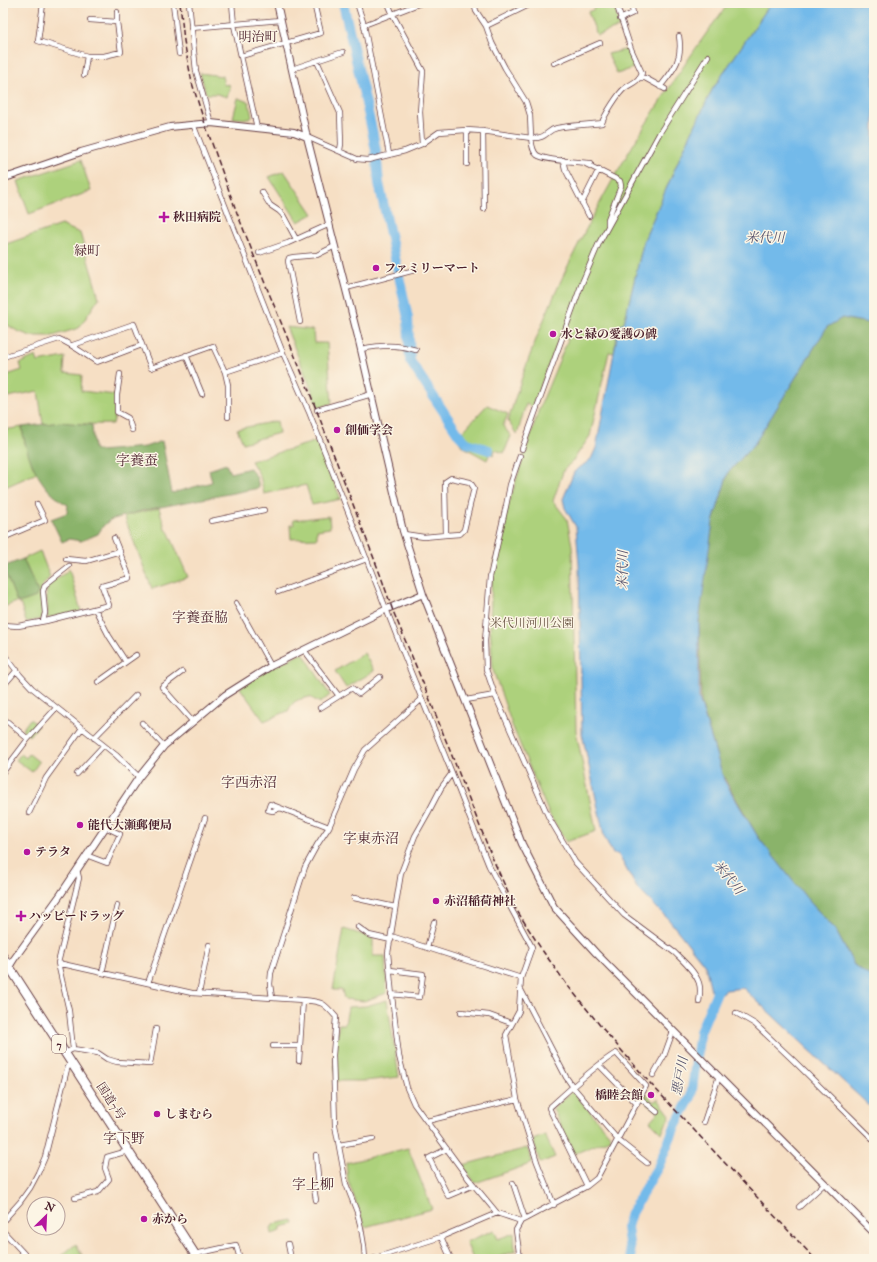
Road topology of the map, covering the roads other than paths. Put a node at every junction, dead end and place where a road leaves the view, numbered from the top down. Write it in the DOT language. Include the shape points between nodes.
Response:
graph roads {
  1 [pos="42,3"];
  2 [pos="172,3"];
  3 [pos="189,3"];
  4 [pos="232,3"];
  5 [pos="277,3"];
  6 [pos="314,3"];
  7 [pos="358,3"];
  8 [pos="388,3"];
  9 [pos="421,3"];
  10 [pos="474,3"];
  11 [pos="533,3"];
  12 [pos="616,3"];
  13 [pos="631,3"];
  14 [pos="117,12"];
  15 [pos="393,15"];
  16 [pos="620,19"];
  17 [pos="90,20"];
  18 [pos="281,20"];
  19 [pos="117,22"];
  20 [pos="234,25"];
  21 [pos="364,25"];
  22 [pos="486,26"];
  23 [pos="191,28"];
  24 [pos="679,36"];
  25 [pos="286,43"];
  26 [pos="600,43"];
  27 [pos="343,52"];
  28 [pos="179,54"];
  29 [pos="87,56"];
  30 [pos="241,56"];
  31 [pos="708,56"];
  32 [pos="318,61"];
  33 [pos="554,63"];
  34 [pos="292,69"];
  35 [pos="84,75"];
  36 [pos="640,78"];
  37 [pos="660,87"];
  38 [pos="665,89"];
  39 [pos="211,123"];
  40 [pos="193,124"];
  41 [pos="257,128"];
  42 [pos="467,130"];
  43 [pos="483,131"];
  44 [pos="308,137"];
  45 [pos="531,138"];
  46 [pos="422,144"];
  47 [pos="340,150"];
  48 [pos="387,155"];
  49 [pos="563,160"];
  50 [pos="585,163"];
  51 [pos="590,163"];
  52 [pos="468,164"];
  53 [pos="599,169"];
  54 [pos="3,178"];
  55 [pos="262,192"];
  56 [pos="582,202"];
  57 [pos="484,209"];
  58 [pos="589,216"];
  59 [pos="330,224"];
  60 [pos="608,228"];
  61 [pos="296,239"];
  62 [pos="335,246"];
  63 [pos="259,253"];
  64 [pos="415,270"];
  65 [pos="346,288"];
  66 [pos="300,322"];
  67 [pos="73,345"];
  68 [pos="142,345"];
  69 [pos="361,348"];
  70 [pos="416,350"];
  71 [pos="282,353"];
  72 [pos="186,355"];
  73 [pos="3,357"];
  74 [pos="225,372"];
  75 [pos="120,374"];
  76 [pos="202,394"];
  77 [pos="372,394"];
  78 [pos="317,410"];
  79 [pos="228,417"];
  80 [pos="132,430"];
  81 [pos="522,449"];
  82 [pos="520,456"];
  83 [pos="37,504"];
  84 [pos="264,510"];
  85 [pos="211,521"];
  86 [pos="404,534"];
  87 [pos="446,535"];
  88 [pos="3,538"];
  89 [pos="114,538"];
  90 [pos="120,551"];
  91 [pos="66,559"];
  92 [pos="366,559"];
  93 [pos="69,566"];
  94 [pos="278,592"];
  95 [pos="423,594"];
  96 [pos="236,603"];
  97 [pos="94,609"];
  98 [pos="387,609"];
  99 [pos="44,621"];
  100 [pos="3,624"];
  101 [pos="304,650"];
  102 [pos="3,652"];
  103 [pos="136,655"];
  104 [pos="126,662"];
  105 [pos="271,666"];
  106 [pos="17,670"];
  107 [pos="182,672"];
  108 [pos="380,677"];
  109 [pos="98,682"];
  110 [pos="3,686"];
  111 [pos="136,695"];
  112 [pos="495,695"];
  113 [pos="338,696"];
  114 [pos="422,699"];
  115 [pos="466,700"];
  116 [pos="56,708"];
  117 [pos="320,708"];
  118 [pos="3,718"];
  119 [pos="192,722"];
  120 [pos="142,723"];
  121 [pos="82,728"];
  122 [pos="94,738"];
  123 [pos="28,739"];
  124 [pos="103,746"];
  125 [pos="164,746"];
  126 [pos="3,772"];
  127 [pos="452,773"];
  128 [pos="77,774"];
  129 [pos="139,777"];
  130 [pos="280,808"];
  131 [pos="29,813"];
  132 [pos="205,818"];
  133 [pos="104,827"];
  134 [pos="329,827"];
  135 [pos="86,855"];
  136 [pos="77,870"];
  137 [pos="354,898"];
  138 [pos="117,905"];
  139 [pos="395,907"];
  140 [pos="434,922"];
  141 [pos="358,927"];
  142 [pos="391,938"];
  143 [pos="209,945"];
  144 [pos="427,948"];
  145 [pos="3,957"];
  146 [pos="58,963"];
  147 [pos="9,966"];
  148 [pos="390,970"];
  149 [pos="102,973"];
  150 [pos="3,976"];
  151 [pos="521,978"];
  152 [pos="148,983"];
  153 [pos="521,990"];
  154 [pos="199,993"];
  155 [pos="392,994"];
  156 [pos="272,998"];
  157 [pos="303,1000"];
  158 [pos="699,1002"];
  159 [pos="461,1012"];
  160 [pos="736,1013"];
  161 [pos="512,1023"];
  162 [pos="156,1029"];
  163 [pos="674,1032"];
  164 [pos="273,1046"];
  165 [pos="300,1046"];
  166 [pos="73,1049"];
  167 [pos="65,1053"];
  168 [pos="70,1062"];
  169 [pos="299,1062"];
  170 [pos="599,1065"];
  171 [pos="653,1075"];
  172 [pos="719,1076"];
  173 [pos="573,1086"];
  174 [pos="640,1098"];
  175 [pos="518,1099"];
  176 [pos="637,1104"];
  177 [pos="657,1112"];
  178 [pos="427,1121"];
  179 [pos="704,1122"];
  180 [pos="373,1139"];
  181 [pos="618,1140"];
  182 [pos="874,1140"];
  183 [pos="339,1145"];
  184 [pos="447,1149"];
  185 [pos="128,1151"];
  186 [pos="316,1155"];
  187 [pos="647,1163"];
  188 [pos="513,1183"];
  189 [pos="825,1183"];
  190 [pos="474,1185"];
  191 [pos="587,1186"];
  192 [pos="75,1198"];
  193 [pos="316,1200"];
  194 [pos="554,1205"];
  195 [pos="799,1207"];
  196 [pos="498,1213"];
  197 [pos="523,1220"];
  198 [pos="3,1222"];
  199 [pos="3,1230"];
  200 [pos="874,1233"];
  201 [pos="442,1238"];
  202 [pos="288,1244"];
  203 [pos="196,1256"];
  204 [pos="29,1259"];
  205 [pos="240,1259"];
  206 [pos="291,1259"];
  207 [pos="365,1259"];
  208 [pos="372,1259"];
  209 [pos="451,1259"];
  210 [pos="520,1259"];
  1 -- 29 [label="street" via="38,41"];
  2 -- 28 [label="street"];
  3 -- 23 [label="street"];
  4 -- 20 [label="street"];
  5 -- 18 [label="street"];
  6 -- 25 [label="street" via="321,33"];
  7 -- 21 [label="street"];
  8 -- 15 [label="street"];
  9 -- 15 [label="street"];
  10 -- 22 [label="street"];
  11 -- 22 [label="street"];
  12 -- 16 [label="street"];
  13 -- 16 [label="street" via="633,13"];
  14 -- 19 [label="street"];
  15 -- 21 [label="street"];
  15 -- 46 [label="street" via="423,71 420,112"];
  16 -- 36 [label="street" via="642,74"];
  17 -- 19 [label="street"];
  18 -- 20 [label="street"];
  18 -- 25 [label="street"];
  19 -- 29 [label="street" via="121,52"];
  20 -- 23 [label="street"];
  20 -- 30 [label="street"];
  21 -- 48 [label="street"];
  22 -- 45 [label="street" via="505,68 526,102 530,115"];
  23 -- 39 [label="street" via="196,70"];
  24 -- 37 [label="street" via="679,60"];
  25 -- 30 [label="street"];
  25 -- 34 [label="street"];
  26 -- 33 [label="street"];
  27 -- 32 [label="street"];
  29 -- 35 [label="street"];
  30 -- 41 [label="street"];
  31 -- 60 [label="street" via="659,134"];
  32 -- 34 [label="street"];
  32 -- 47 [label="street" via="340,113"];
  34 -- 44 [label="street"];
  36 -- 37 [label="street" via="645,78"];
  36 -- 45 [label="street" via="624,88 602,123 555,128 546,136"];
  37 -- 38 [label="street"];
  39 -- 40 [label="street"];
  39 -- 41 [label="street"];
  40 -- 54 [label="street" via="170,127 123,140"];
  40 -- 71 [label="street"];
  41 -- 44 [label="street" via="294,132"];
  42 -- 43 [label="street"];
  42 -- 46 [label="street" via="439,132"];
  42 -- 52 [label="street"];
  43 -- 45 [label="street"];
  43 -- 57 [label="street"];
  44 -- 47 [label="street"];
  44 -- 59 [label="street"];
  45 -- 49 [label="street" via="532,148 537,155"];
  46 -- 48 [label="street"];
  47 -- 48 [label="street" via="357,159 368,160"];
  49 -- 50 [label="street"];
  49 -- 56 [label="street"];
  50 -- 51 [label="street"];
  50 -- 53 [label="street"];
  53 -- 56 [label="street"];
  53 -- 60 [label="street" via="620,181 621,186 608,219"];
  55 -- 61 [label="street" via="270,206 283,215"];
  56 -- 58 [label="street"];
  59 -- 61 [label="street"];
  59 -- 62 [label="street"];
  60 -- 81 [label="street" via="582,283"];
  61 -- 63 [label="street"];
  62 -- 65 [label="street"];
  62 -- 66 [label="street" via="317,255 289,258"];
  64 -- 65 [label="street"];
  65 -- 69 [label="street"];
  67 -- 68 [label="street" via="97,362"];
  67 -- 68 [label="street" via="134,324"];
  67 -- 73 [label="street" via="59,338"];
  68 -- 72 [label="street" via="151,368"];
  69 -- 70 [label="street" via="385,345"];
  69 -- 77 [label="street"];
  71 -- 74 [label="street"];
  71 -- 92 [label="street" via="309,412"];
  72 -- 74 [label="street" via="213,346"];
  72 -- 76 [label="street"];
  74 -- 79 [label="street" via="228,385"];
  75 -- 80 [label="street" via="117,412 128,418"];
  77 -- 78 [label="street"];
  77 -- 86 [label="street"];
  82 -- 112 [label="street" via="510,485 490,577 485,641 486,669"];
  83 -- 88 [label="street" via="45,520"];
  84 -- 85 [label="street"];
  86 -- 87 [label="street"];
  86 -- 95 [label="street"];
  87 -- 87 [label="street" via="460,534 464,530 474,488 470,482 451,478 445,482"];
  89 -- 90 [label="street"];
  90 -- 91 [label="street" via="86,561"];
  90 -- 97 [label="street" via="130,578 102,586 109,605"];
  92 -- 94 [label="street"];
  92 -- 98 [label="street"];
  93 -- 99 [label="street" via="45,585"];
  95 -- 98 [label="street"];
  95 -- 115 [label="street"];
  96 -- 105 [label="street"];
  97 -- 99 [label="street"];
  97 -- 104 [label="street"];
  98 -- 101 [label="street"];
  98 -- 114 [label="street"];
  99 -- 100 [label="street" via="18,626"];
  101 -- 105 [label="street"];
  101 -- 113 [label="street"];
  102 -- 106 [label="street"];
  103 -- 104 [label="street"];
  104 -- 109 [label="street"];
  105 -- 119 [label="street" via="225,695"];
  106 -- 110 [label="street"];
  106 -- 116 [label="street" via="32,688"];
  107 -- 119 [label="street" via="162,687"];
  108 -- 113 [label="street" via="359,694 352,688"];
  111 -- 122 [label="street"];
  112 -- 115 [label="street"];
  112 -- 158 [label="street" via="549,818 575,862 624,915 682,960 699,983"];
  113 -- 117 [label="street"];
  114 -- 127 [label="street"];
  114 -- 134 [label="street" via="365,750"];
  115 -- 163 [label="street" via="522,844 554,907"];
  116 -- 121 [label="street"];
  116 -- 123 [label="street"];
  118 -- 123 [label="street"];
  119 -- 125 [label="street"];
  120 -- 125 [label="street"];
  121 -- 122 [label="street"];
  121 -- 131 [label="street" via="46,778"];
  122 -- 124 [label="street"];
  123 -- 126 [label="street"];
  124 -- 128 [label="street"];
  124 -- 129 [label="street"];
  125 -- 129 [label="street"];
  127 -- 139 [label="street" via="415,836 401,873"];
  127 -- 151 [label="street" via="489,866 532,946"];
  129 -- 133 [label="street"];
  130 -- 134 [label="street"];
  132 -- 152 [label="street"];
  133 -- 135 [label="street"];
  133 -- 135 [label="street" via="120,834 107,863"];
  134 -- 156 [label="street" via="305,867 275,957 270,984"];
  135 -- 136 [label="street"];
  136 -- 146 [label="street" via="79,878"];
  136 -- 147 [label="street"];
  137 -- 139 [label="street"];
  138 -- 149 [label="street"];
  139 -- 142 [label="street"];
  140 -- 144 [label="street"];
  141 -- 142 [label="street" via="369,935"];
  142 -- 144 [label="street"];
  142 -- 148 [label="street" via="388,953"];
  143 -- 154 [label="street"];
  144 -- 151 [label="street"];
  145 -- 147 [label="highway, 国道7号 / 7"];
  146 -- 149 [label="street"];
  146 -- 166 [label="street" via="69,1011"];
  147 -- 150 [label="street"];
  147 -- 167 [label="highway, 国道7号 / 7"];
  148 -- 155 [label="street"];
  148 -- 155 [label="street" via="423,974 420,997"];
  149 -- 152 [label="street"];
  151 -- 153 [label="street"];
  152 -- 154 [label="street"];
  153 -- 161 [label="street" via="519,1011"];
  153 -- 173 [label="street"];
  154 -- 156 [label="street"];
  155 -- 178 [label="street" via="399,1056 407,1088 414,1104"];
  156 -- 157 [label="street"];
  157 -- 165 [label="street"];
  157 -- 183 [label="street" via="324,1004 336,1017 332,1066 335,1125"];
  159 -- 161 [label="street" via="489,1015"];
  160 -- 182 [label="street" via="755,1024"];
  161 -- 175 [label="street" via="506,1035"];
  162 -- 166 [label="street" via="150,1064 117,1062 98,1053"];
  163 -- 171 [label="street"];
  163 -- 172 [label="street"];
  164 -- 165 [label="street"];
  165 -- 169 [label="street"];
  166 -- 167 [label="street"];
  167 -- 168 [label="highway, 国道7号 / 7"];
  168 -- 185 [label="highway, 国道7号 / 7"];
  168 -- 198 [label="street" via="45,1157 20,1202"];
  170 -- 173 [label="street"];
  170 -- 174 [label="street" via="616,1052 646,1086"];
  170 -- 176 [label="street"];
  172 -- 179 [label="street"];
  172 -- 189 [label="street"];
  173 -- 181 [label="street"];
  173 -- 191 [label="street" via="549,1108"];
  174 -- 176 [label="street"];
  174 -- 177 [label="street"];
  175 -- 178 [label="street"];
  175 -- 194 [label="street" via="537,1162"];
  176 -- 181 [label="street"];
  178 -- 184 [label="street"];
  180 -- 183 [label="street"];
  181 -- 187 [label="street"];
  181 -- 191 [label="street" via="597,1178"];
  183 -- 207 [label="street" via="346,1184 362,1228"];
  184 -- 190 [label="street"];
  184 -- 190 [label="street" via="429,1158 448,1196"];
  185 -- 192 [label="street" via="107,1157 105,1168 109,1179 98,1192"];
  185 -- 203 [label="highway, 国道7号 / 7"];
  186 -- 193 [label="street" via="319,1186 314,1188"];
  188 -- 197 [label="street"];
  189 -- 195 [label="street"];
  189 -- 200 [label="street"];
  190 -- 196 [label="street"];
  191 -- 194 [label="street"];
  194 -- 197 [label="street"];
  196 -- 197 [label="street"];
  196 -- 201 [label="street"];
  197 -- 210 [label="street" via="516,1230"];
  199 -- 204 [label="street"];
  201 -- 208 [label="street"];
  201 -- 209 [label="street"];
  202 -- 206 [label="street"];
  203 -- 205 [label="street" via="236,1245"];
}
